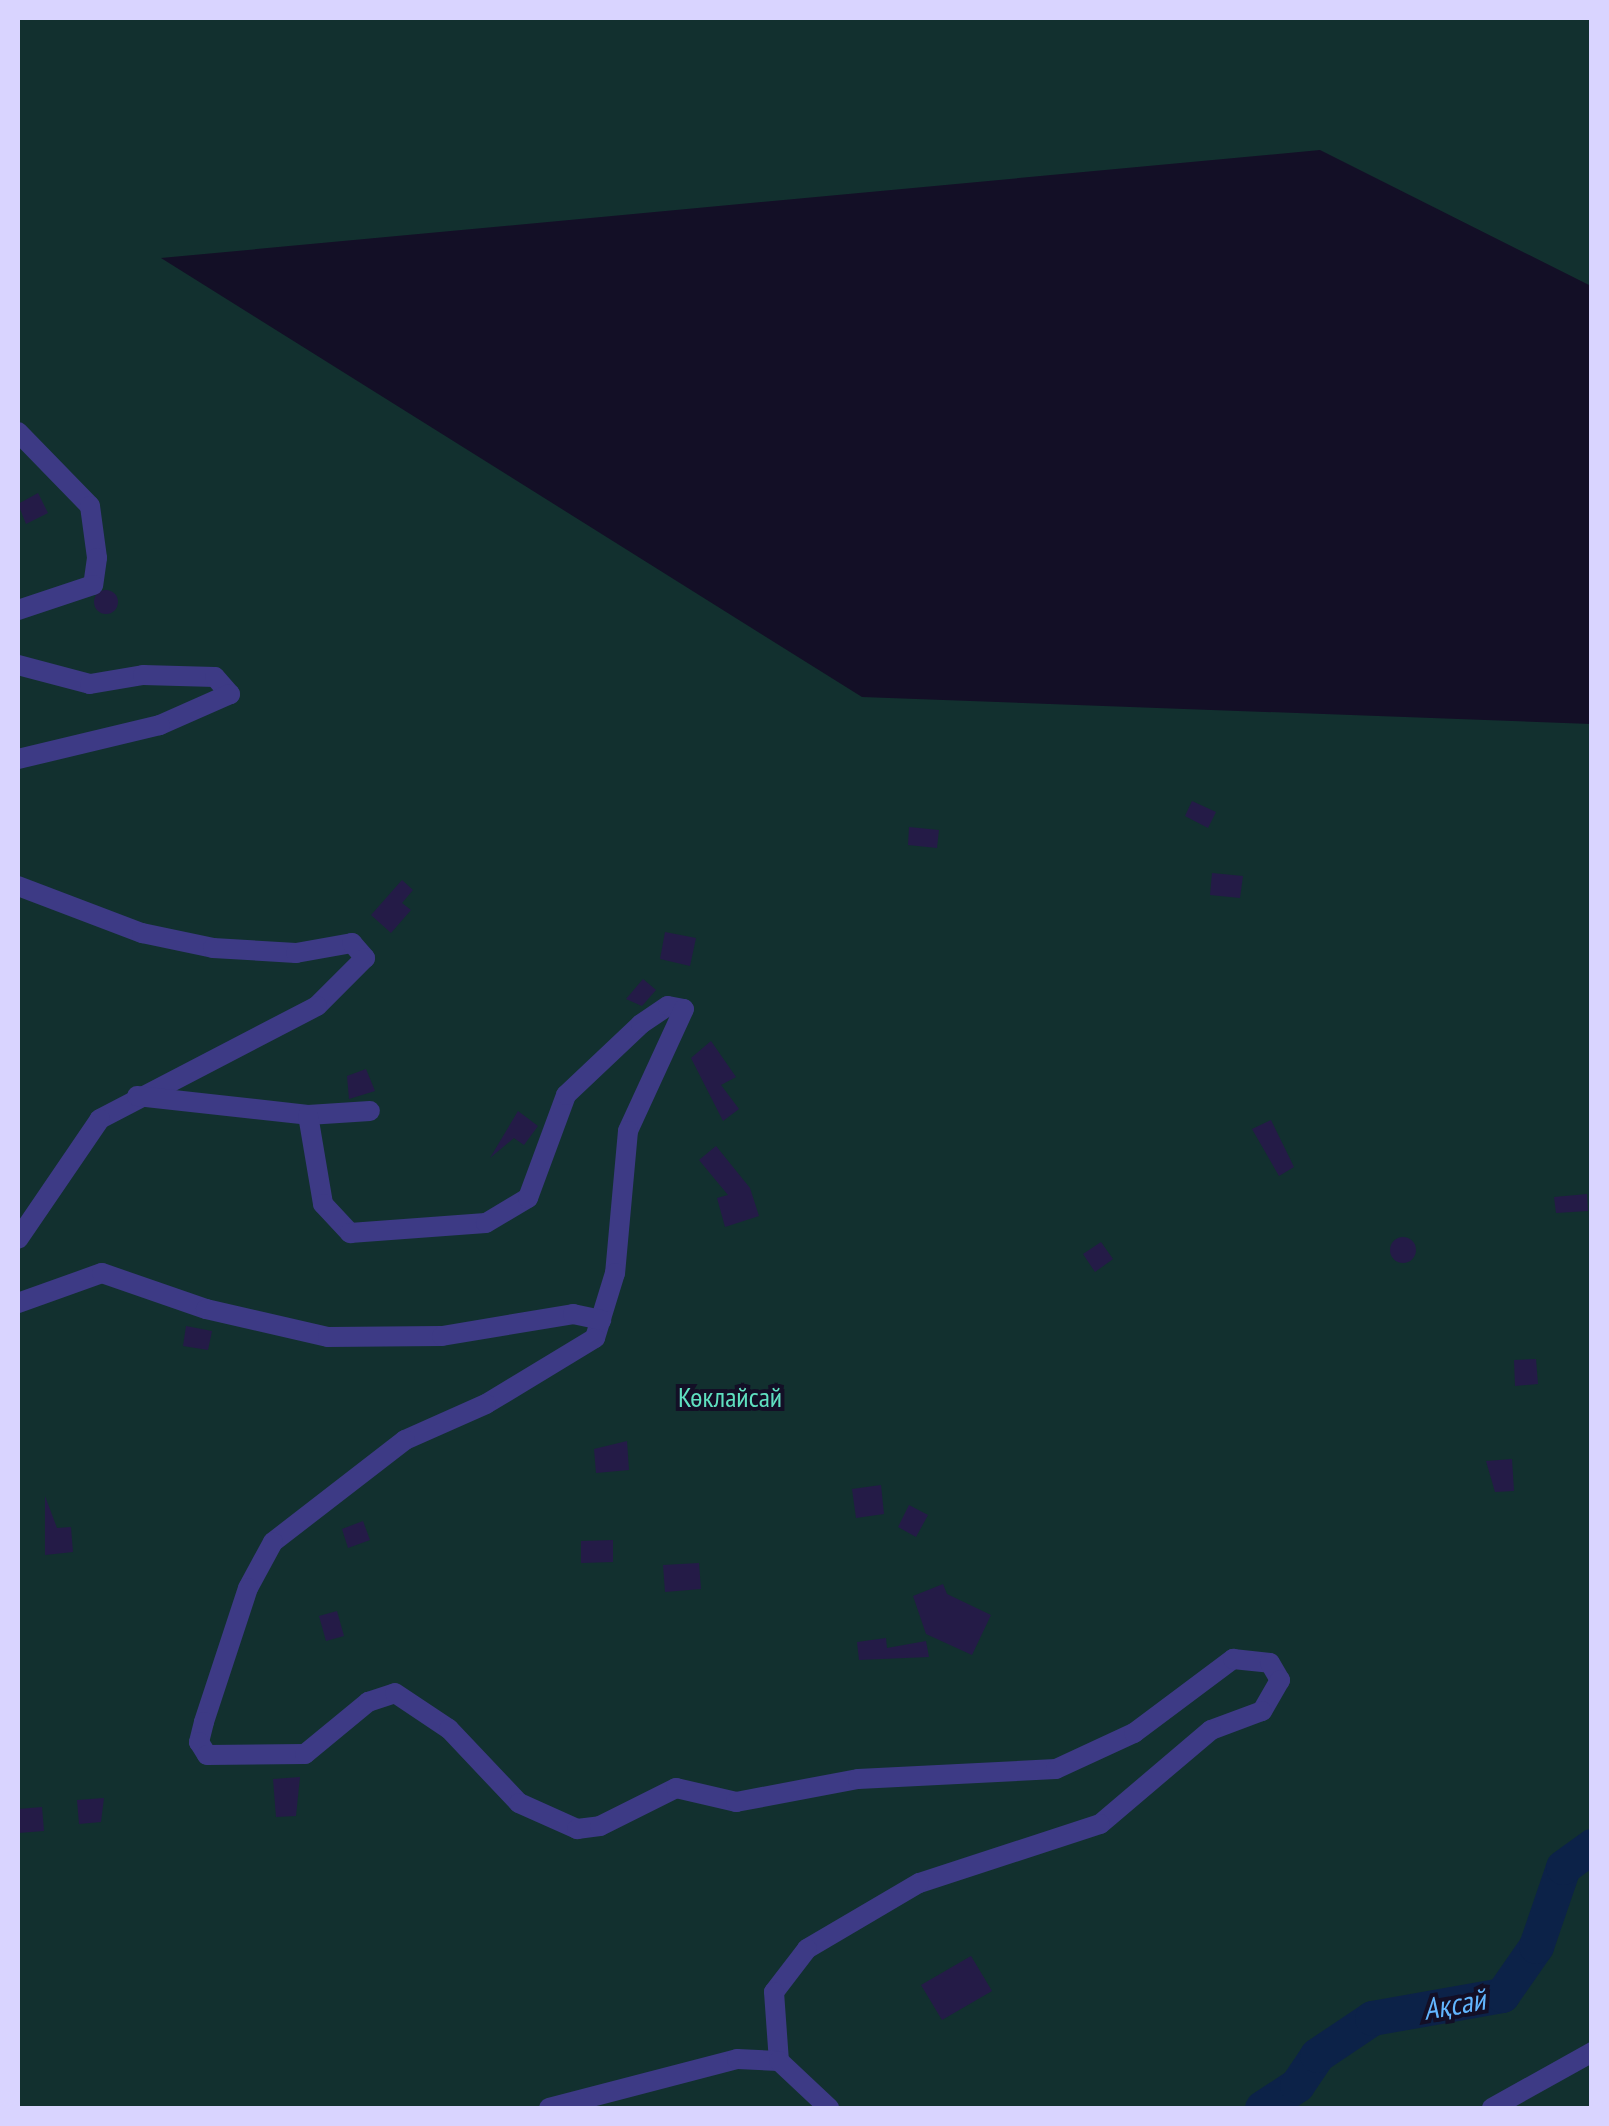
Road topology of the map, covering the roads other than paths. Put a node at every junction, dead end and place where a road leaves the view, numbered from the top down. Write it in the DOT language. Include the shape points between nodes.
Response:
graph roads {
  1 [pos="18,432"];
  2 [pos="18,610"];
  3 [pos="18,665"];
  4 [pos="18,758"];
  5 [pos="18,886"];
  6 [pos="137,1096"];
  7 [pos="370,1111"];
  8 [pos="308,1114"];
  9 [pos="18,1238"];
  10 [pos="18,1303"];
  11 [pos="601,1320"];
  12 [pos="1592,2052"];
  13 [pos="778,2061"];
  14 [pos="549,2108"];
  15 [pos="830,2108"];
  16 [pos="1492,2108"];
  1 -- 2 [label="street" via="90,506 97,558 93,585"];
  3 -- 4 [label="street" via="90,684 143,675 215,677 230,694 160,725"];
  5 -- 6 [label="street" via="142,932 213,948 360,948 360,970 318,1006"];
  6 -- 8 [label="street"];
  6 -- 9 [label="street" via="85,1136"];
  7 -- 8 [label="street"];
  8 -- 11 [label="street" via="323,1204 350,1233 486,1223 528,1198 566,1094 641,1024 668,1006 684,1009 628,1131 614,1274"];
  10 -- 11 [label="street" via="102,1273 206,1308 328,1337 442,1336 574,1314"];
  11 -- 13 [label="street" via="585,1348 405,1440 273,1542 248,1588 204,1722 200,1742 207,1756 305,1754 368,1702 395,1693 449,1729 519,1803 577,1829 676,1788 736,1802 858,1779 1056,1770 1134,1733 1233,1659 1270,1663 1280,1680 1262,1712 1211,1730 1100,1824 919,1884 807,1949 774,1992"];
  12 -- 16 [label="street"];
  13 -- 14 [label="street" via="737,2059"];
  13 -- 15 [label="street"];
}
